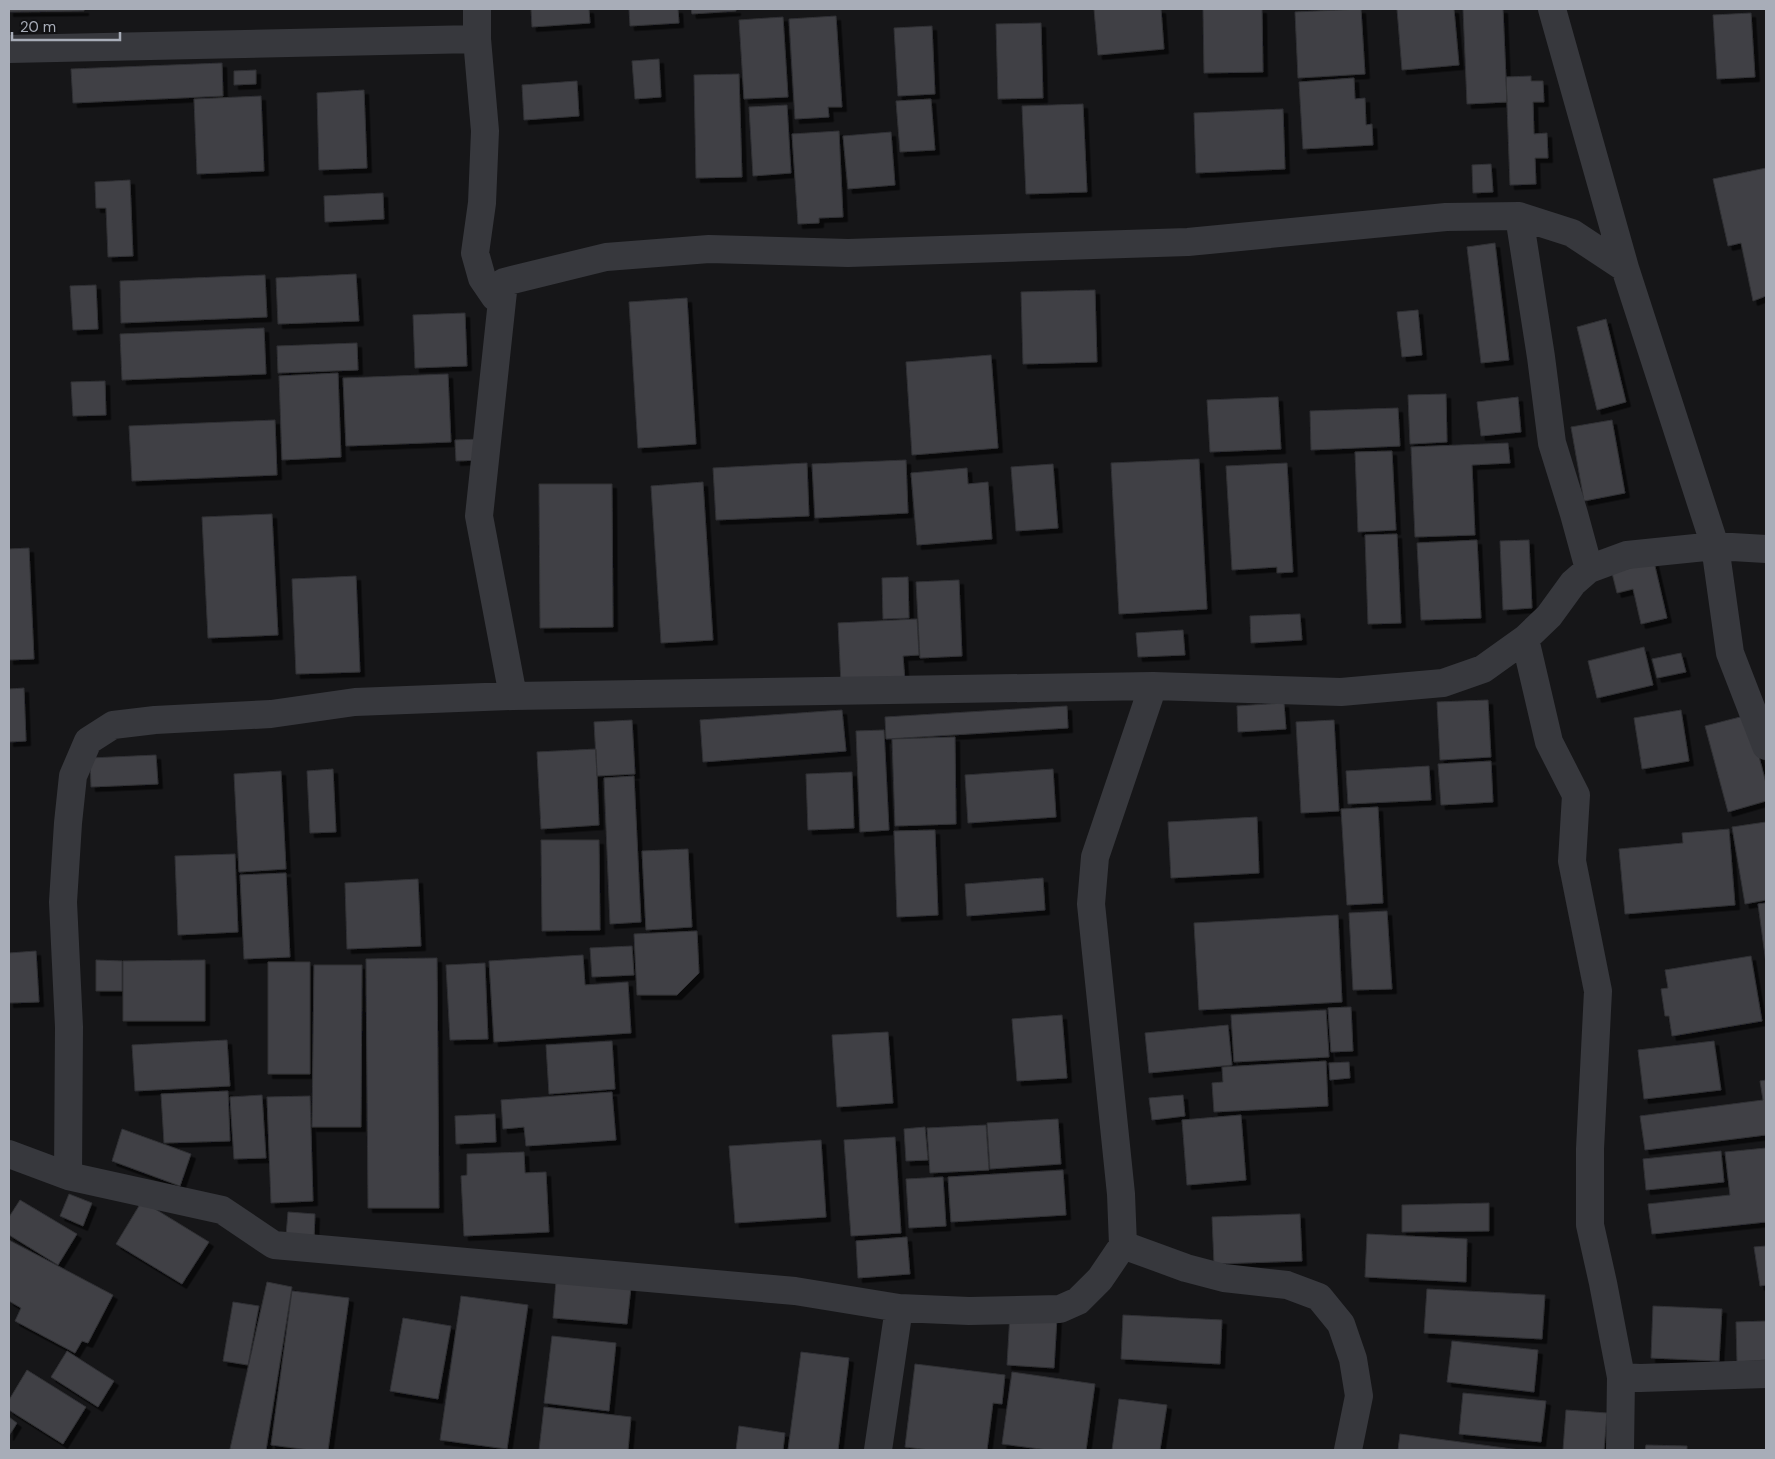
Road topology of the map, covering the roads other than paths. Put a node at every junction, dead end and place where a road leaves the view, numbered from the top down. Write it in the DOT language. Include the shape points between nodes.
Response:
graph roads {
  1 [pos="477,9"];
  2 [pos="1552,9"];
  3 [pos="478,38"];
  4 [pos="9,49"];
  5 [pos="1519,216"];
  6 [pos="1625,268"];
  7 [pos="504,282"];
  8 [pos="1715,546"];
  9 [pos="1766,549"];
  10 [pos="1589,569"];
  11 [pos="1525,639"];
  12 [pos="1152,686"];
  13 [pos="513,696"];
  14 [pos="1766,746"];
  15 [pos="9,1154"];
  16 [pos="68,1176"];
  17 [pos="1123,1245"];
  18 [pos="899,1308"];
  19 [pos="1766,1374"];
  20 [pos="1620,1377"];
  21 [pos="878,1450"];
  22 [pos="1348,1450"];
  23 [pos="1620,1450"];
  1 -- 3 [label="street"];
  2 -- 6 [label="street"];
  3 -- 4 [label="street"];
  3 -- 7 [label="street" via="485,131 482,203 475,253 482,278 495,297"];
  5 -- 6 [label="street" via="1572,233"];
  5 -- 7 [label="street" via="1446,217 1188,242 848,253 709,250 606,257"];
  5 -- 10 [label="street" via="1552,443"];
  6 -- 8 [label="street"];
  7 -- 13 [label="street" via="479,516"];
  8 -- 9 [label="street"];
  8 -- 10 [label="street" via="1627,555"];
  8 -- 14 [label="street" via="1730,653"];
  10 -- 11 [label="street"];
  11 -- 12 [label="street" via="1483,669 1443,683 1341,692"];
  11 -- 20 [label="street" via="1549,742 1576,795 1572,860 1598,991 1590,1149 1590,1225"];
  12 -- 13 [label="street"];
  12 -- 17 [label="street" via="1095,857 1091,904 1119,1165"];
  13 -- 16 [label="street" via="355,702 271,714 147,721 113,725 88,741 73,776 63,902 69,1027"];
  15 -- 16 [label="street"];
  16 -- 18 [label="street" via="222,1210 274,1245 795,1291"];
  17 -- 18 [label="street" via="1100,1279 1078,1301 1060,1309 969,1311"];
  17 -- 22 [label="street" via="1186,1268 1224,1278 1287,1285 1319,1297 1341,1324 1354,1368 1359,1396"];
  18 -- 21 [label="street"];
  19 -- 20 [label="street"];
  20 -- 23 [label="street"];
}
